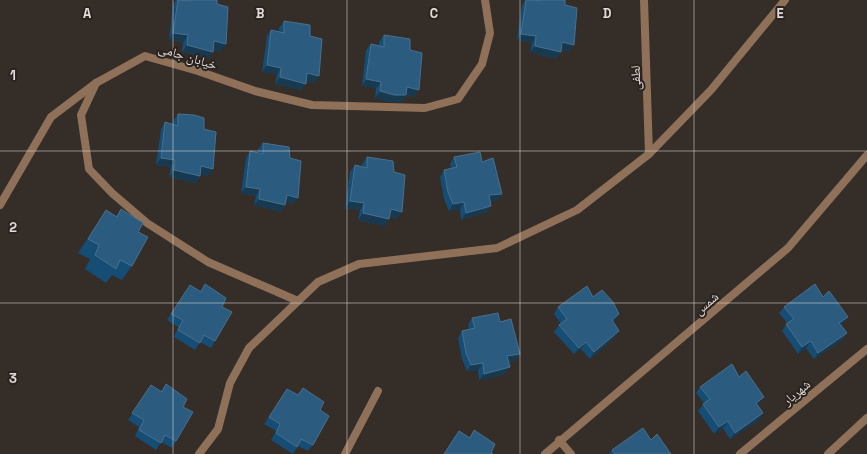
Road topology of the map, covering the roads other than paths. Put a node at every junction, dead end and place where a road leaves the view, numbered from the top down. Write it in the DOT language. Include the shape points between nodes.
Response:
graph roads {
  1 [pos="485,0"];
  2 [pos="644,0"];
  3 [pos="785,0"];
  4 [pos="96,83"];
  5 [pos="649,154"];
  6 [pos="867,155"];
  7 [pos="0,205"];
  8 [pos="298,301"];
  9 [pos="867,349"];
  10 [pos="378,391"];
  11 [pos="867,418"];
  12 [pos="559,440"];
  13 [pos="199,454"];
  14 [pos="345,454"];
  15 [pos="545,454"];
  16 [pos="571,454"];
  17 [pos="740,454"];
  18 [pos="828,454"];
  1 -- 4 [label="street, خیابان جامی" via="490,33 482,64 458,99 425,108 312,106 145,56"];
  2 -- 5 [label="street, لطفی"];
  3 -- 5 [label="street" via="711,90"];
  4 -- 7 [label="street, خیابان جامی" via="51,117"];
  4 -- 8 [label="street" via="81,115 89,169 147,224 208,262"];
  5 -- 8 [label="street" via="577,210 497,248 359,264 318,282"];
  6 -- 12 [label="street, شمس" via="788,248"];
  8 -- 13 [label="street" via="249,348 230,383 218,429"];
  9 -- 17 [label="street, شهریار"];
  10 -- 14 [label="street"];
  11 -- 18 [label="street"];
  12 -- 15 [label="street, شمس"];
  12 -- 16 [label="street"];
}
